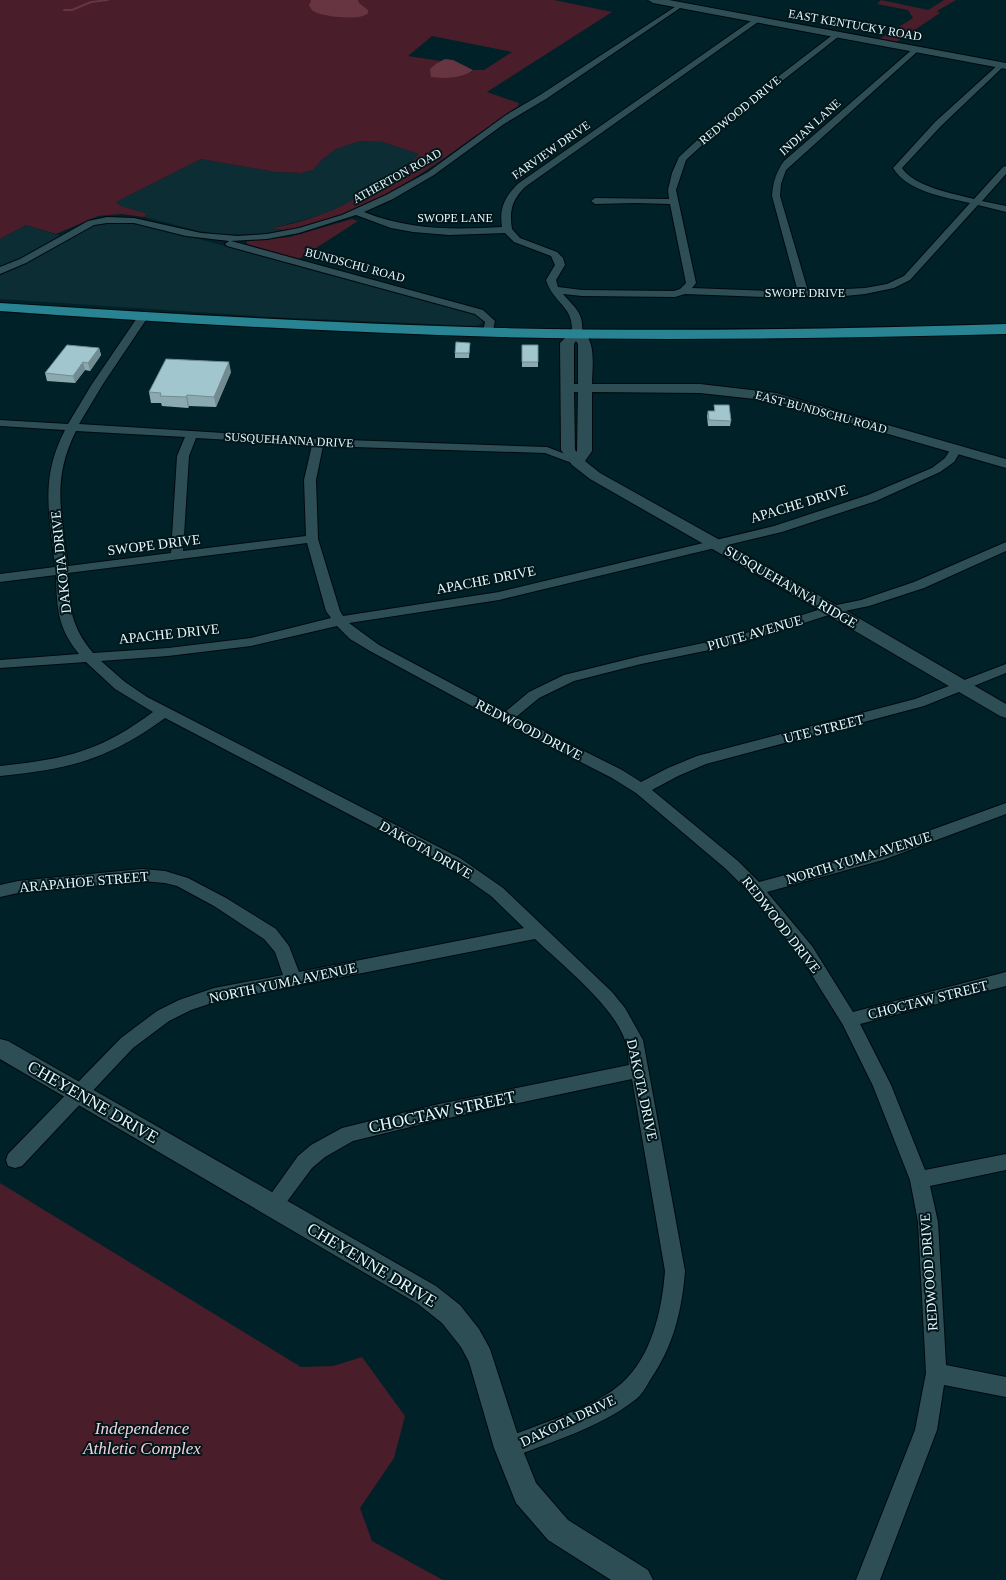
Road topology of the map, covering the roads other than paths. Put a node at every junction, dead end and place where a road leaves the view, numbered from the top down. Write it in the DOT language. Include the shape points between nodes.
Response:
graph roads {
  1 [pos="653,0"];
  2 [pos="681,6"];
  3 [pos="756,20"];
  4 [pos="835,35"];
  5 [pos="915,49"];
  6 [pos="1003,66"];
  7 [pos="1006,169"];
  8 [pos="595,201"];
  9 [pos="675,202"];
  10 [pos="976,202"];
  11 [pos="1006,209"];
  12 [pos="358,213"];
  13 [pos="507,230"];
  14 [pos="200,236"];
  15 [pos="0,271"];
  16 [pos="554,290"];
  17 [pos="684,291"];
  18 [pos="804,294"];
  19 [pos="0,307"];
  20 [pos="142,317"];
  21 [pos="1006,330"];
  22 [pos="488,332"];
  23 [pos="577,334"];
  24 [pos="568,366"];
  25 [pos="585,367"];
  26 [pos="568,388"];
  27 [pos="584,388"];
  28 [pos="0,423"];
  29 [pos="71,428"];
  30 [pos="192,436"];
  31 [pos="318,442"];
  32 [pos="956,449"];
  33 [pos="577,462"];
  34 [pos="1006,464"];
  35 [pos="312,539"];
  36 [pos="716,544"];
  37 [pos="1006,546"];
  38 [pos="177,557"];
  39 [pos="62,571"];
  40 [pos="0,578"];
  41 [pos="832,610"];
  42 [pos="338,622"];
  43 [pos="91,658"];
  44 [pos="0,664"];
  45 [pos="1006,668"];
  46 [pos="963,686"];
  47 [pos="164,711"];
  48 [pos="1006,712"];
  49 [pos="506,718"];
  50 [pos="0,771"];
  51 [pos="641,789"];
  52 [pos="1006,808"];
  53 [pos="756,889"];
  54 [pos="0,891"];
  55 [pos="539,932"];
  56 [pos="1006,979"];
  57 [pos="293,980"];
  58 [pos="849,1020"];
  59 [pos="0,1048"];
  60 [pos="640,1070"];
  61 [pos="78,1093"];
  62 [pos="15,1160"];
  63 [pos="1006,1162"];
  64 [pos="919,1180"];
  65 [pos="273,1205"];
  66 [pos="936,1373"];
  67 [pos="1006,1387"];
  68 [pos="508,1448"];
  69 [pos="638,1580"];
  70 [pos="868,1580"];
  1 -- 2 [label="main road, EAST KENTUCKY ROAD"];
  2 -- 3 [label="main road, EAST KENTUCKY ROAD"];
  2 -- 12 [label="street, ATHERTON ROAD" via="509,117 449,161"];
  3 -- 4 [label="main road, EAST KENTUCKY ROAD"];
  3 -- 13 [label="street, FARVIEW DRIVE" via="522,184 505,206"];
  4 -- 5 [label="main road, EAST KENTUCKY ROAD"];
  4 -- 9 [label="street, REDWOOD DRIVE" via="688,152 676,173 672,190"];
  5 -- 6 [label="main road, EAST KENTUCKY ROAD"];
  5 -- 18 [label="street, INDIAN LANE" via="803,148 782,170 776,196"];
  6 -- 10 [label="street" via="938,124 897,168 901,176 913,183"];
  7 -- 10 [label="street, SWOPE DRIVE"];
  8 -- 9 [label="street"];
  9 -- 17 [label="street, REDWOOD DRIVE" via="691,283"];
  10 -- 11 [label="street"];
  10 -- 18 [label="street, SWOPE DRIVE" via="902,282 890,287 861,292"];
  12 -- 13 [label="street, SWOPE LANE" via="390,226 415,231"];
  12 -- 14 [label="street, ATHERTON ROAD" via="313,227 262,238"];
  13 -- 16 [label="street" via="517,240 554,254 558,258 560,265 551,280"];
  14 -- 15 [label="street, ATHERTON ROAD" via="138,220 101,220"];
  14 -- 22 [label="street, BUNDSCHU ROAD" via="479,312 490,321"];
  16 -- 17 [label="street, SWOPE DRIVE" via="582,293 674,294"];
  16 -- 23 [label="street" via="576,315"];
  17 -- 18 [label="street, SWOPE DRIVE"];
  19 -- 20 [label="highway"];
  20 -- 22 [label="highway" via="296,326"];
  20 -- 29 [label="street, DAKOTA DRIVE"];
  21 -- 23 [label="highway" via="836,334"];
  22 -- 23 [label="highway"];
  23 -- 24 [label="street, SUSQUEHANNA RIDGE" via="567,343"];
  23 -- 25 [label="street" via="585,343"];
  24 -- 25 [label="street"];
  24 -- 26 [label="street, SUSQUEHANNA RIDGE"];
  25 -- 27 [label="street"];
  26 -- 27 [label="street, EAST BUNDSCHU ROAD"];
  26 -- 33 [label="street, SUSQUEHANNA RIDGE" via="568,450"];
  27 -- 32 [label="street, EAST BUNDSCHU ROAD" via="718,389 756,393"];
  27 -- 33 [label="street" via="585,450"];
  28 -- 29 [label="street, SUSQUEHANNA DRIVE"];
  29 -- 30 [label="street, SUSQUEHANNA DRIVE"];
  29 -- 39 [label="street, DAKOTA DRIVE" via="59,456 55,482"];
  30 -- 31 [label="street, SUSQUEHANNA DRIVE"];
  30 -- 38 [label="street" via="183,456"];
  31 -- 33 [label="street, SUSQUEHANNA DRIVE" via="547,450"];
  31 -- 35 [label="street" via="310,480"];
  32 -- 34 [label="street, EAST BUNDSCHU ROAD"];
  32 -- 36 [label="street, APACHE DRIVE" via="950,460 936,470 872,498 778,528"];
  33 -- 36 [label="street, SUSQUEHANNA RIDGE" via="595,476"];
  35 -- 38 [label="street, SWOPE DRIVE"];
  35 -- 42 [label="street"];
  36 -- 41 [label="street, SUSQUEHANNA RIDGE"];
  36 -- 42 [label="street, APACHE DRIVE" via="499,596"];
  37 -- 41 [label="street, PIUTE AVENUE" via="919,585 864,603"];
  38 -- 39 [label="street, SWOPE DRIVE"];
  39 -- 40 [label="street, SWOPE DRIVE"];
  39 -- 43 [label="street, DAKOTA DRIVE" via="63,607 67,625"];
  41 -- 46 [label="street, SUSQUEHANNA RIDGE"];
  41 -- 49 [label="street, PIUTE AVENUE" via="739,640 569,678 534,694"];
  42 -- 43 [label="street, APACHE DRIVE" via="251,642"];
  42 -- 49 [label="street, REDWOOD DRIVE" via="366,642 446,688"];
  43 -- 44 [label="street, APACHE DRIVE"];
  43 -- 47 [label="street, DAKOTA DRIVE" via="123,688"];
  45 -- 46 [label="street, UTE STREET"];
  46 -- 48 [label="street, SUSQUEHANNA RIDGE"];
  46 -- 51 [label="street, UTE STREET" via="919,704 702,760"];
  47 -- 50 [label="street" via="118,742 85,756 53,764"];
  47 -- 55 [label="street, DAKOTA DRIVE" via="454,862 497,892"];
  49 -- 51 [label="street, REDWOOD DRIVE" via="617,774"];
  51 -- 53 [label="street, REDWOOD DRIVE" via="732,865"];
  52 -- 53 [label="street, NORTH YUMA AVENUE" via="877,856"];
  53 -- 58 [label="street, REDWOOD DRIVE" via="806,951"];
  54 -- 57 [label="street, ARAPAHOE STREET" via="142,875 176,880 196,888 270,934 283,951"];
  55 -- 57 [label="street, NORTH YUMA AVENUE"];
  55 -- 60 [label="street, DAKOTA DRIVE" via="619,1013 634,1040"];
  56 -- 58 [label="street, CHOCTAW STREET"];
  57 -- 61 [label="street, NORTH YUMA AVENUE" via="214,995 163,1016 127,1042"];
  58 -- 64 [label="street, REDWOOD DRIVE" via="882,1085"];
  59 -- 61 [label="street, CHEYENNE DRIVE"];
  60 -- 65 [label="street, CHOCTAW STREET" via="439,1112 349,1134 318,1151 305,1162"];
  60 -- 68 [label="street, DAKOTA DRIVE" via="675,1271 673,1299 667,1326 652,1361 629,1392 596,1410"];
  61 -- 62 [label="street, NORTH YUMA AVENUE"];
  61 -- 65 [label="street, CHEYENNE DRIVE"];
  63 -- 64 [label="street"];
  64 -- 66 [label="street, REDWOOD DRIVE" via="928,1222"];
  65 -- 68 [label="street, CHEYENNE DRIVE" via="427,1296 451,1314 470,1338 481,1358"];
  66 -- 67 [label="street"];
  66 -- 70 [label="street, REDWOOD DRIVE" via="926,1430"];
  68 -- 69 [label="street, CHEYENNE DRIVE" via="526,1493 558,1530"];
}
